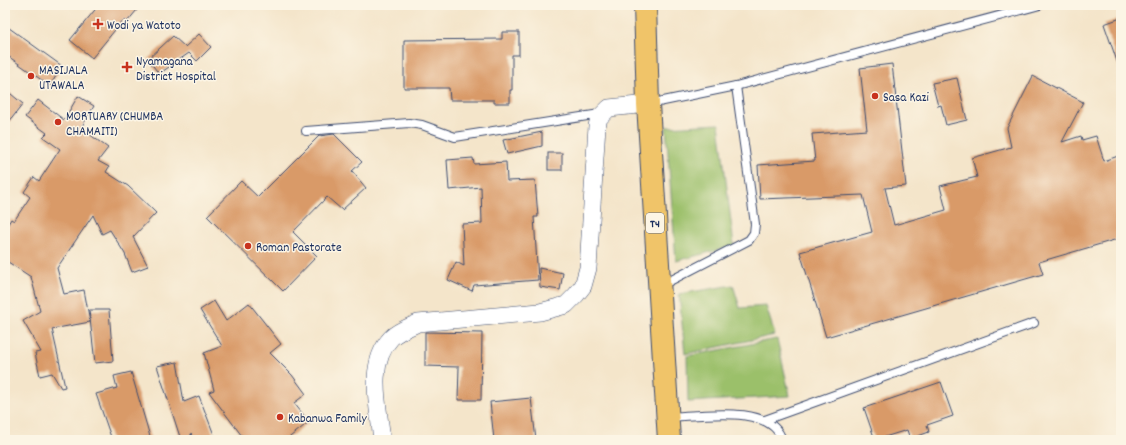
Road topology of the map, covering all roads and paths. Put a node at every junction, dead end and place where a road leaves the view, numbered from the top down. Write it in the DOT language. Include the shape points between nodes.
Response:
graph roads {
  1 [pos="644,5"];
  2 [pos="1040,5"];
  3 [pos="736,86"];
  4 [pos="648,104"];
  5 [pos="603,114"];
  6 [pos="306,131"];
  7 [pos="659,287"];
  8 [pos="1034,322"];
  9 [pos="666,417"];
  10 [pos="765,420"];
  11 [pos="382,440"];
  12 [pos="669,440"];
  13 [pos="782,440"];
  1 -- 4 [label="highway, T4"];
  2 -- 3 [label="lane"];
  3 -- 4 [label="lane"];
  3 -- 7 [label="lane" via="755,224 754,233 749,240"];
  4 -- 5 [label="street" via="609,108"];
  4 -- 7 [label="highway, T4"];
  5 -- 6 [label="lane" via="455,137 409,123"];
  5 -- 11 [label="street" via="597,126 588,268 583,286 566,305 555,308 418,323 391,338 377,365 376,388"];
  7 -- 9 [label="highway, T4"];
  8 -- 10 [label="lane"];
  9 -- 10 [label="lane" via="744,414"];
  9 -- 12 [label="highway, T4"];
  10 -- 13 [label="lane"];
}
